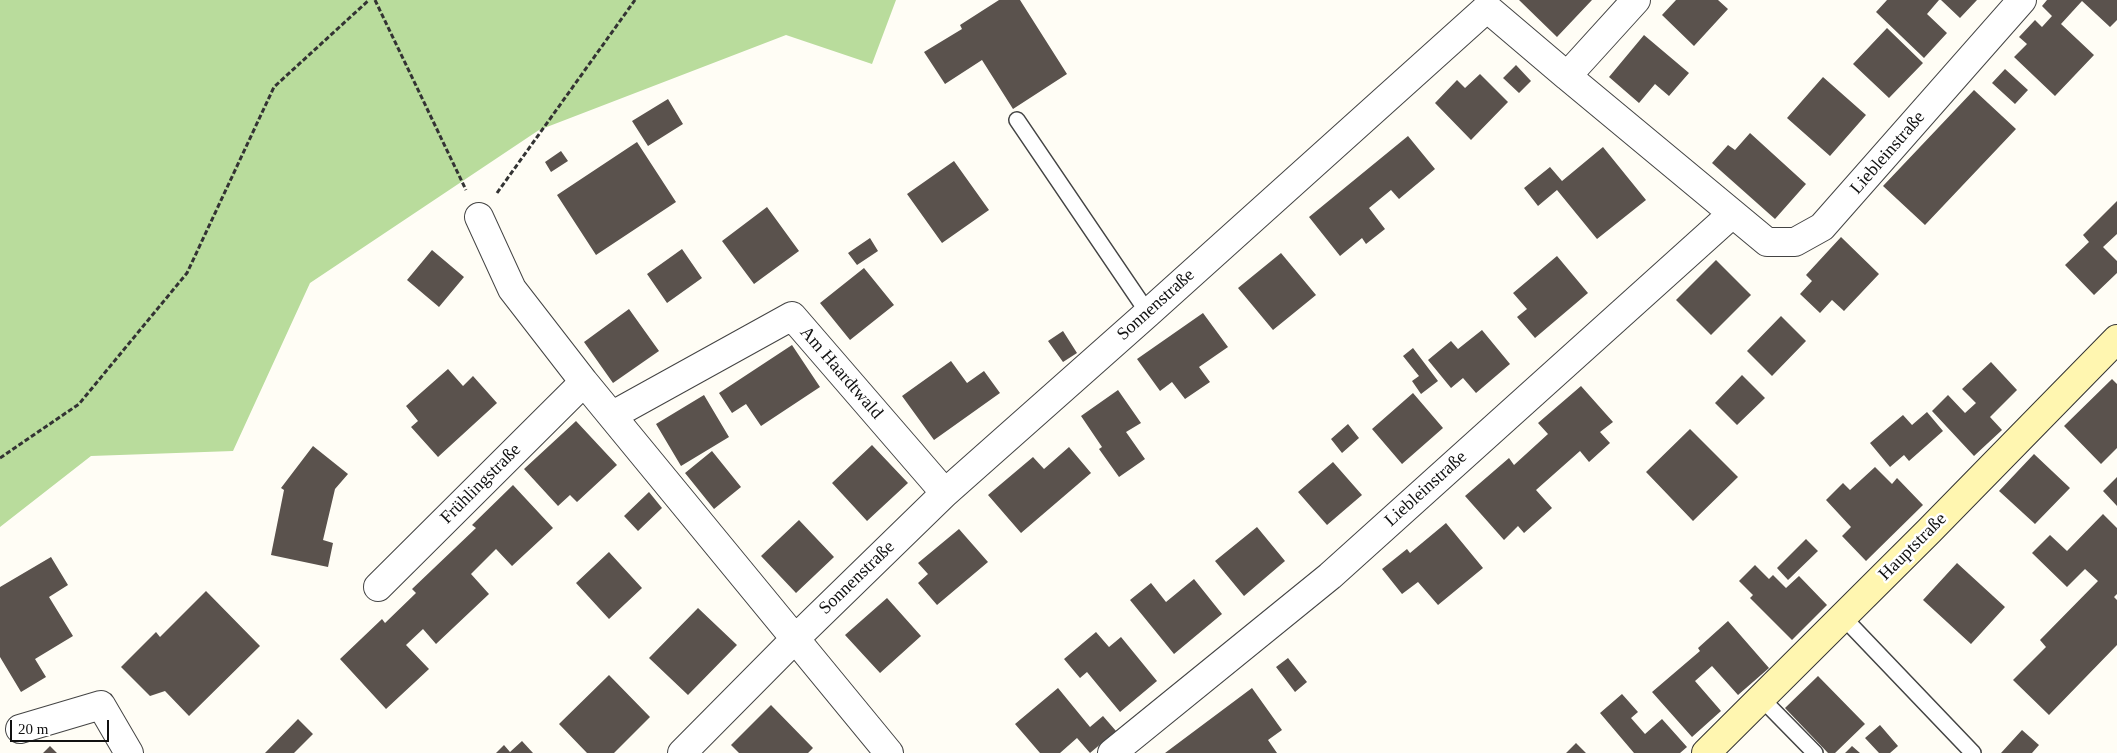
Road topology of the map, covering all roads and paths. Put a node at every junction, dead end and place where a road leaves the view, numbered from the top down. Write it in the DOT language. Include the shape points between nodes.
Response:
graph roads {
  1 [pos="369,0"];
  2 [pos="375,0"];
  3 [pos="635,0"];
  4 [pos="1636,0"];
  5 [pos="2022,0"];
  6 [pos="1567,76"];
  7 [pos="1017,120"];
  8 [pos="1732,214"];
  9 [pos="479,218"];
  10 [pos="1148,313"];
  11 [pos="2113,351"];
  12 [pos="584,382"];
  13 [pos="613,415"];
  14 [pos="0,458"];
  15 [pos="945,492"];
  16 [pos="378,587"];
  17 [pos="1842,617"];
  18 [pos="796,638"];
  19 [pos="1761,698"];
  20 [pos="20,730"];
  21 [pos="129,753"];
  22 [pos="682,753"];
  23 [pos="889,753"];
  24 [pos="1112,753"];
  25 [pos="1706,753"];
  26 [pos="1815,753"];
  27 [pos="1973,753"];
  1 -- 14 [label="path" via="274,87 187,273 78,404"];
  2 -- 9 [label="path"];
  3 -- 9 [label="path"];
  4 -- 6 [label="street"];
  5 -- 8 [label="street, Liebleinstraße" via="1822,227 1795,242 1767,242"];
  6 -- 8 [label="street, Liebleinstraße"];
  6 -- 10 [label="street, Sonnenstraße" via="1487,8"];
  7 -- 10 [label="lane"];
  8 -- 24 [label="street, Liebleinstraße" via="1330,576"];
  9 -- 12 [label="street" via="512,290"];
  10 -- 15 [label="street, Sonnenstraße"];
  11 -- 17 [label="street, Hauptstraße"];
  12 -- 13 [label="street"];
  12 -- 16 [label="street, Frühlingstraße"];
  13 -- 15 [label="street, Am Haardtwald" via="792,316"];
  13 -- 18 [label="street"];
  15 -- 18 [label="street, Sonnenstraße"];
  17 -- 19 [label="street, Hauptstraße"];
  17 -- 27 [label="lane"];
  18 -- 22 [label="street, Sonnenstraße"];
  18 -- 23 [label="street"];
  19 -- 25 [label="street, Hauptstraße"];
  19 -- 26 [label="lane"];
  20 -- 21 [label="street" via="102,705"];
}
